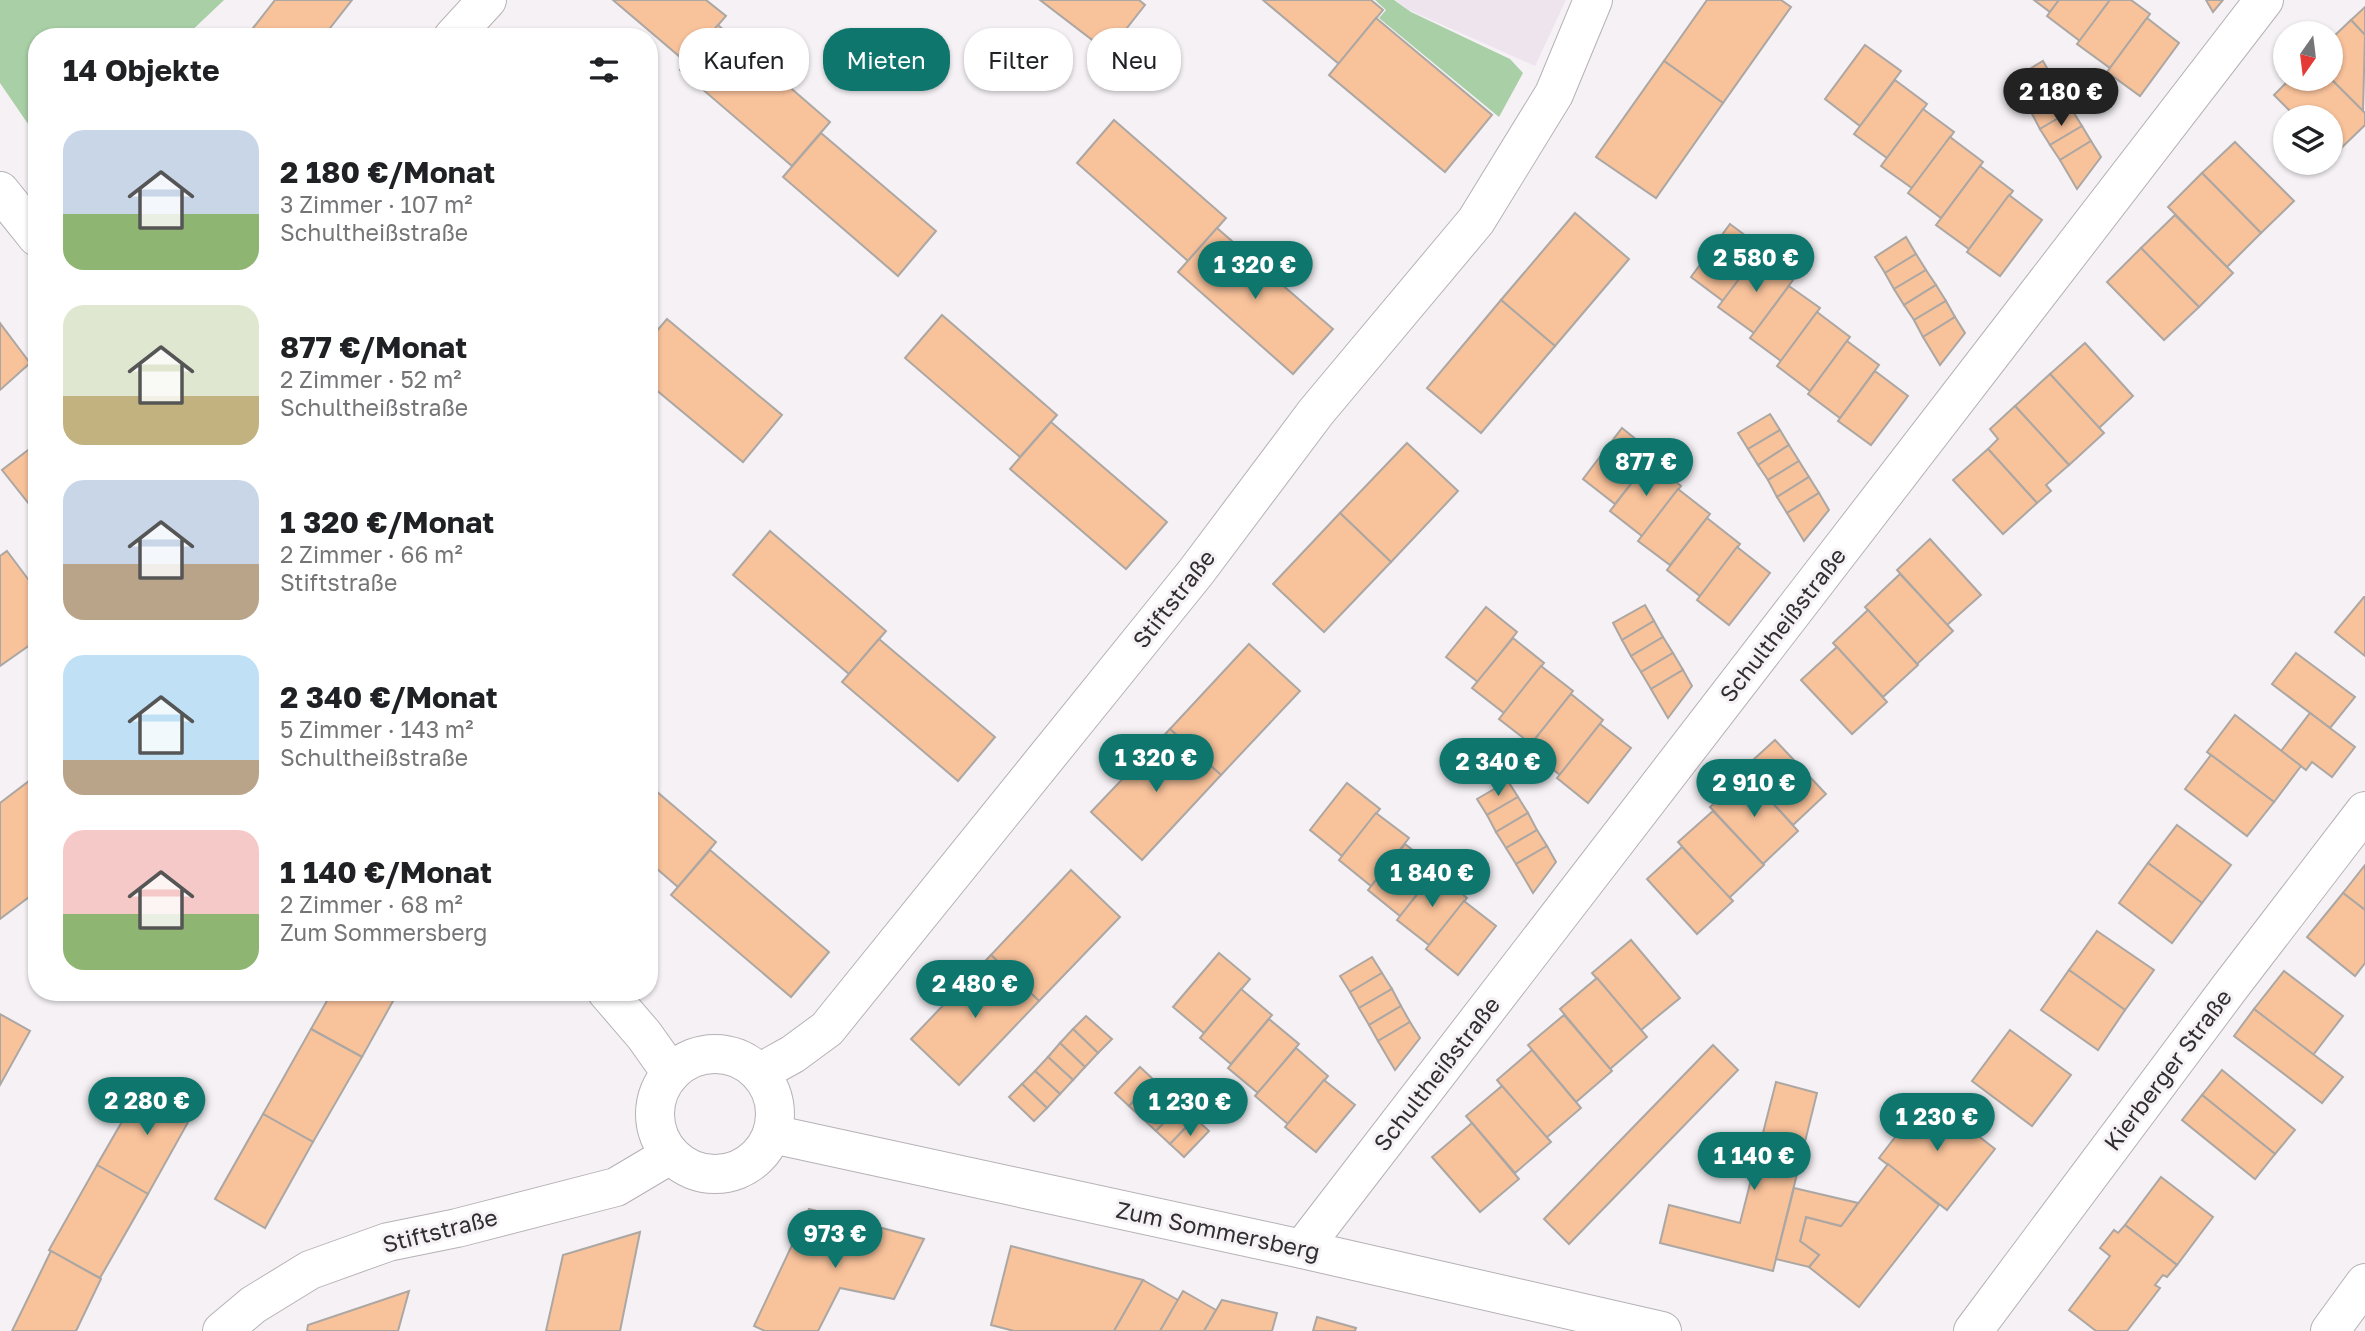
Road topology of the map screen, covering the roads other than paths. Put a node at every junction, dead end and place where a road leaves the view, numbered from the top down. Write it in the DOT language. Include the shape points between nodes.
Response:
graph roads {
  1 [pos="487,0"];
  2 [pos="1594,0"];
  3 [pos="2264,0"];
  4 [pos="461,28"];
  5 [pos="2,196"];
  6 [pos="28,226"];
  7 [pos="2365,811"];
  8 [pos="615,1001"];
  9 [pos="670,1073"];
  10 [pos="759,1073"];
  11 [pos="772,1134"];
  12 [pos="670,1156"];
  13 [pos="1302,1249"];
  14 [pos="2365,1283"];
  15 [pos="222,1331"];
  16 [pos="1662,1331"];
  17 [pos="1973,1331"];
  18 [pos="2330,1331"];
  1 -- 4 [label="street"];
  2 -- 10 [label="street, Stiftstraße" via="1554,94 1476,221 1316,412 1196,572 827,1029"];
  3 -- 13 [label="street, Schultheißstraße"];
  5 -- 6 [label="street"];
  7 -- 17 [label="street, Kierberger Straße"];
  8 -- 9 [label="street"];
  9 -- 10 [label="street" via="695,1057 722,1054 741,1059"];
  9 -- 12 [label="street" via="656,1101 656,1125"];
  10 -- 11 [label="street" via="771,1091 776,1112"];
  11 -- 12 [label="street" via="761,1153 740,1169 716,1174 693,1170"];
  11 -- 13 [label="street, Zum Sommersberg"];
  12 -- 15 [label="street, Stiftstraße" via="616,1187 388,1242 310,1270 253,1305"];
  13 -- 16 [label="street, Zum Sommersberg"];
  14 -- 18 [label="street"];
}
